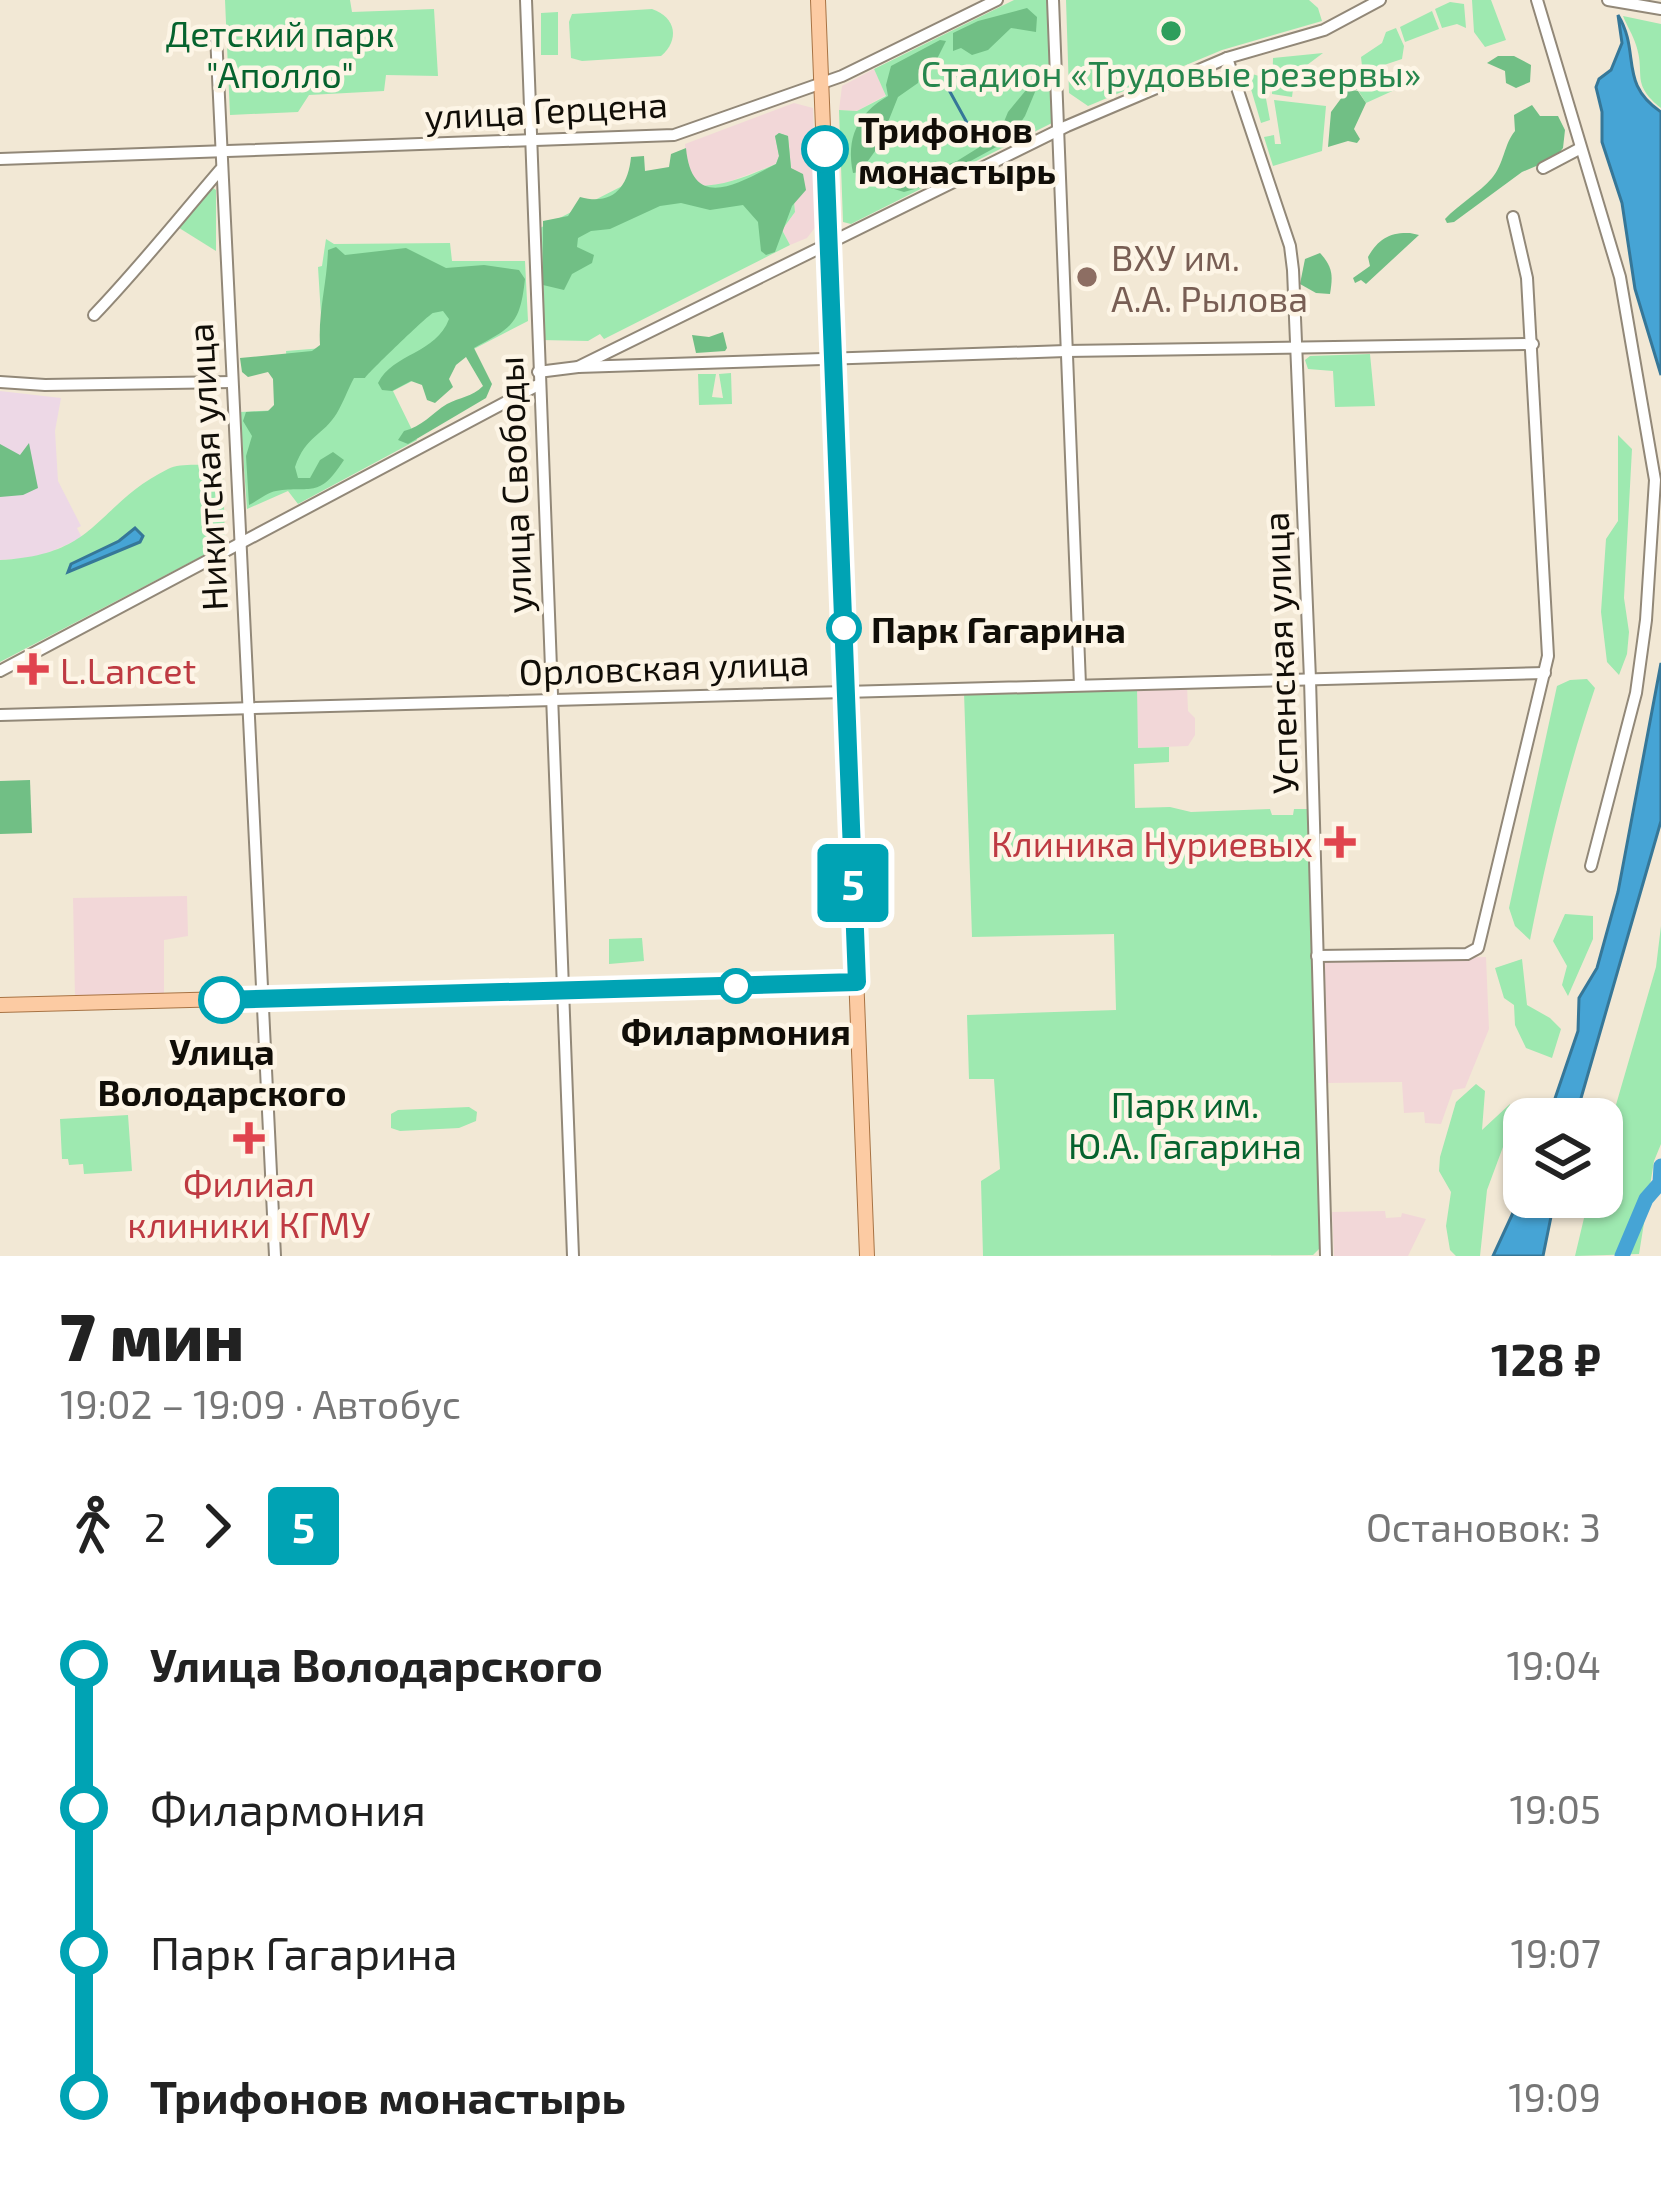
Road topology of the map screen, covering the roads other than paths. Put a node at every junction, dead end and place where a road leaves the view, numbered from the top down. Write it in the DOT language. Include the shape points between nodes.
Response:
graph roads {
  1 [pos="526,0"];
  2 [pos="818,0"];
  3 [pos="997,0"];
  4 [pos="1053,0"];
  5 [pos="1380,0"];
  6 [pos="1538,0"];
  7 [pos="1607,0"];
  8 [pos="1661,9"];
  9 [pos="216,35"];
  10 [pos="1227,58"];
  11 [pos="822,84"];
  12 [pos="1059,130"];
  13 [pos="531,142"];
  14 [pos="1580,149"];
  15 [pos="220,152"];
  16 [pos="0,159"];
  17 [pos="1544,168"];
  18 [pos="220,170"];
  19 [pos="1513,217"];
  20 [pos="829,245"];
  21 [pos="94,315"];
  22 [pos="1533,344"];
  23 [pos="1299,348"];
  24 [pos="1066,351"];
  25 [pos="833,360"];
  26 [pos="578,367"];
  27 [pos="538,378"];
  28 [pos="0,382"];
  29 [pos="232,382"];
  30 [pos="240,547"];
  31 [pos="0,671"];
  32 [pos="1545,673"];
  33 [pos="1310,679"];
  34 [pos="1081,685"];
  35 [pos="846,691"];
  36 [pos="551,699"];
  37 [pos="249,709"];
  38 [pos="0,715"];
  39 [pos="1591,866"];
  40 [pos="1317,956"];
  41 [pos="857,982"];
  42 [pos="562,992"];
  43 [pos="264,998"];
  44 [pos="0,1005"];
  45 [pos="275,1256"];
  46 [pos="573,1256"];
  47 [pos="867,1256"];
  48 [pos="1313,1256"];
  49 [pos="1326,1256"];
  1 -- 13 [label="street, улица Свободы"];
  2 -- 11 [label="main road"];
  3 -- 11 [label="street, улица Герцена"];
  4 -- 12 [label="street"];
  5 -- 10 [label="street" via="1324,30"];
  6 -- 14 [label="street"];
  7 -- 8 [label="street"];
  9 -- 15 [label="street, Никитская улица"];
  10 -- 12 [label="street"];
  10 -- 23 [label="street, Успенская улица" via="1290,246"];
  11 -- 13 [label="street, улица Герцена" via="674,135"];
  11 -- 20 [label="main road"];
  12 -- 20 [label="street"];
  12 -- 24 [label="street"];
  13 -- 15 [label="street, улица Герцена"];
  13 -- 27 [label="street, улица Свободы"];
  14 -- 17 [label="street"];
  14 -- 39 [label="street" via="1620,277 1655,480 1636,693"];
  15 -- 16 [label="street, улица Герцена"];
  15 -- 18 [label="street, Никитская улица"];
  18 -- 21 [label="street"];
  18 -- 29 [label="street, Никитская улица"];
  19 -- 22 [label="street"];
  20 -- 25 [label="main road"];
  20 -- 26 [label="street"];
  22 -- 23 [label="street"];
  22 -- 32 [label="street"];
  23 -- 24 [label="street"];
  23 -- 33 [label="street, Успенская улица"];
  24 -- 25 [label="street"];
  24 -- 34 [label="street"];
  25 -- 26 [label="street"];
  25 -- 35 [label="main road"];
  26 -- 27 [label="street"];
  27 -- 30 [label="street"];
  27 -- 36 [label="street, улица Свободы"];
  28 -- 29 [label="street"];
  29 -- 30 [label="street, Никитская улица"];
  30 -- 31 [label="street"];
  30 -- 37 [label="street, Никитская улица"];
  32 -- 33 [label="street, Орловская улица"];
  32 -- 40 [label="street" via="1478,948"];
  33 -- 34 [label="street, Орловская улица"];
  33 -- 40 [label="street, Успенская улица"];
  34 -- 35 [label="street, Орловская улица"];
  35 -- 36 [label="street, Орловская улица"];
  35 -- 41 [label="main road"];
  36 -- 37 [label="street, Орловская улица"];
  36 -- 42 [label="street, улица Свободы"];
  37 -- 38 [label="street, Орловская улица"];
  37 -- 43 [label="street, Никитская улица"];
  40 -- 49 [label="street, Успенская улица"];
  41 -- 42 [label="main road"];
  41 -- 47 [label="main road"];
  42 -- 43 [label="main road"];
  42 -- 46 [label="street, улица Свободы"];
  43 -- 44 [label="main road"];
  43 -- 45 [label="street, Никитская улица"];
  48 -- 49 [label="street"];
}
